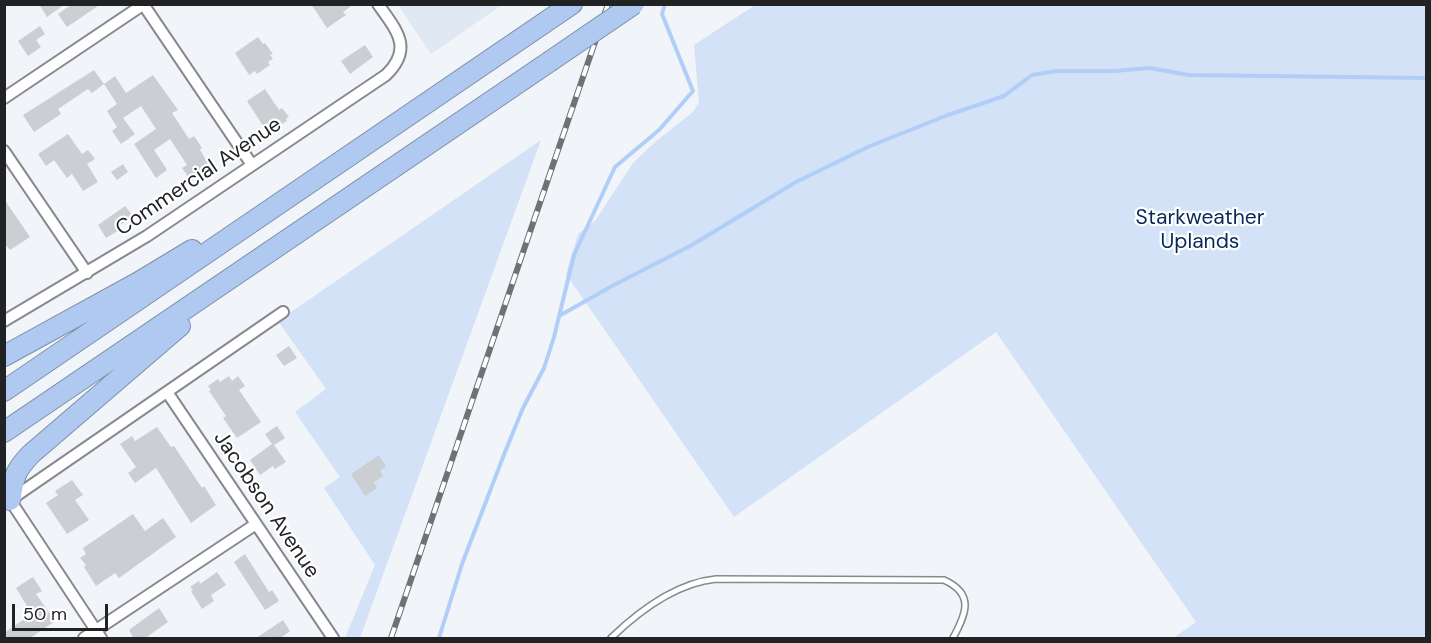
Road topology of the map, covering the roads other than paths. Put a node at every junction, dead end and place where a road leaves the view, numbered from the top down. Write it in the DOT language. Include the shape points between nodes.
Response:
graph roads {
  1 [pos="378,4"];
  2 [pos="572,4"];
  3 [pos="634,4"];
  4 [pos="144,5"];
  5 [pos="4,98"];
  6 [pos="4,151"];
  7 [pos="252,165"];
  8 [pos="307,185"];
  9 [pos="258,260"];
  10 [pos="87,273"];
  11 [pos="283,312"];
  12 [pos="4,321"];
  13 [pos="4,356"];
  14 [pos="4,391"];
  15 [pos="167,392"];
  16 [pos="4,432"];
  17 [pos="10,500"];
  18 [pos="256,524"];
  19 [pos="99,634"];
  20 [pos="84,639"];
  21 [pos="333,639"];
  22 [pos="611,639"];
  23 [pos="953,639"];
  1 -- 7 [label="street, Commercial Avenue" via="395,29 401,51 395,66"];
  2 -- 8 [label="highway"];
  3 -- 9 [label="highway, bridge"];
  4 -- 5 [label="street"];
  4 -- 7 [label="street"];
  6 -- 10 [label="street"];
  7 -- 10 [label="street, Commercial Avenue"];
  8 -- 13 [label="highway"];
  8 -- 14 [label="highway"];
  9 -- 16 [label="highway"];
  9 -- 17 [label="highway" via="31,454 18,468"];
  10 -- 12 [label="street, Commercial Avenue"];
  11 -- 15 [label="street"];
  15 -- 17 [label="street"];
  15 -- 18 [label="street, Jacobson Avenue"];
  17 -- 19 [label="street"];
  18 -- 19 [label="street"];
  18 -- 21 [label="street, Jacobson Avenue"];
  19 -- 20 [label="street"];
  22 -- 23 [label="lane" via="625,625 684,586 699,580 727,579 944,580 960,590 966,608"];
}
